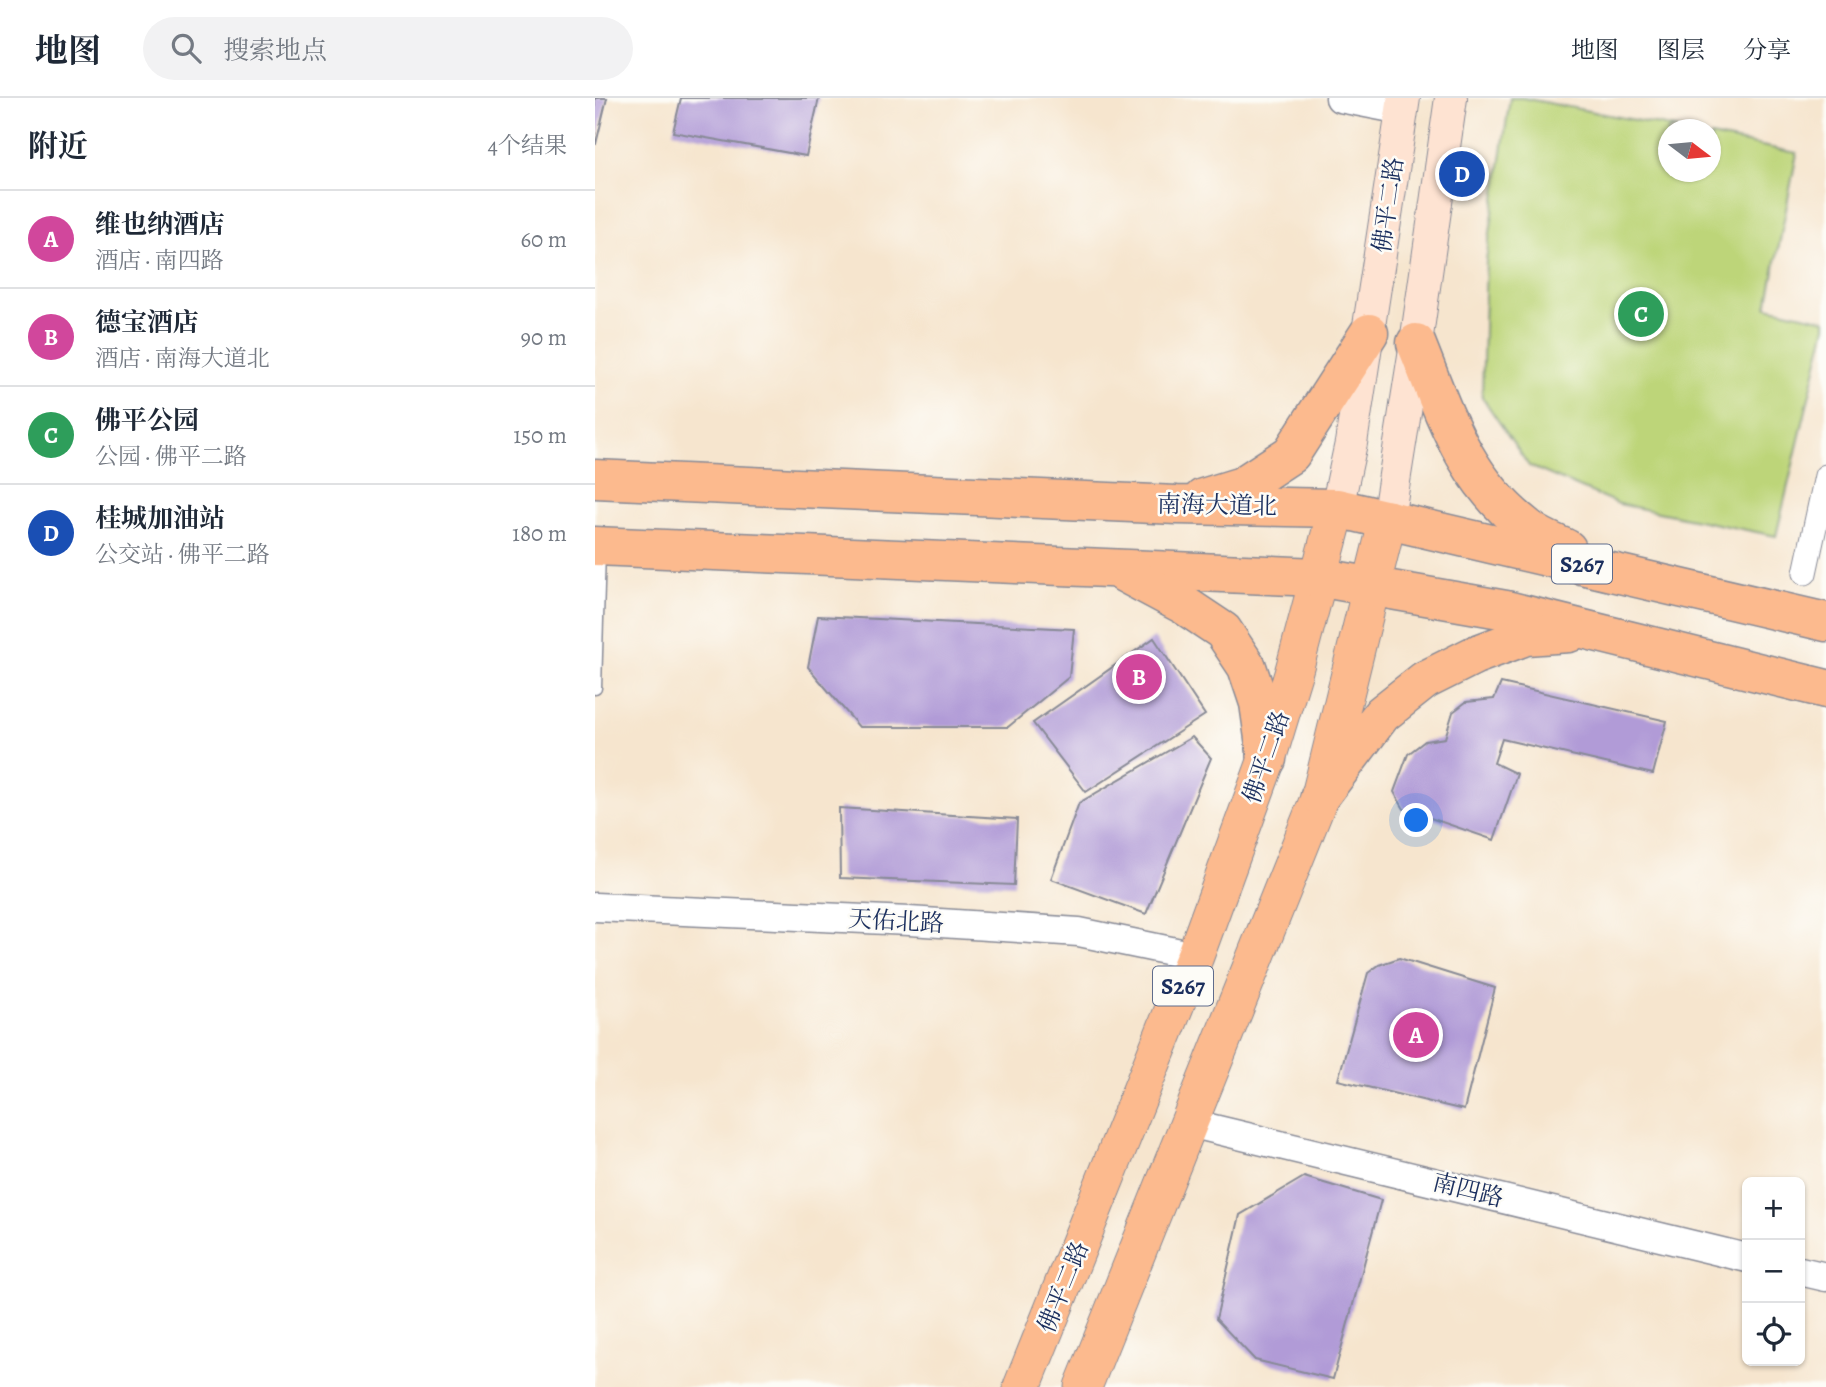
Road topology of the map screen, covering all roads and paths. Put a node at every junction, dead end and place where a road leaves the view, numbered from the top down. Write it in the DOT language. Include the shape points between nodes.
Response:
graph roads {
  1 [pos="1340,98"];
  2 [pos="1451,98"];
  3 [pos="1403,104"];
  4 [pos="1369,333"];
  5 [pos="1416,343"];
  6 [pos="1826,476"];
  7 [pos="595,479"];
  8 [pos="1178,505"];
  9 [pos="1337,508"];
  10 [pos="1388,519"];
  11 [pos="597,546"];
  12 [pos="1112,568"];
  13 [pos="1607,570"];
  14 [pos="1805,573"];
  15 [pos="1317,577"];
  16 [pos="1373,587"];
  17 [pos="1826,622"];
  18 [pos="1592,631"];
  19 [pos="595,688"];
  20 [pos="1826,689"];
  21 [pos="1267,759"];
  22 [pos="1320,796"];
  23 [pos="595,907"];
  24 [pos="1195,956"];
  25 [pos="1189,1123"];
  26 [pos="1742,1257"];
  27 [pos="1805,1272"];
  28 [pos="1826,1277"];
  29 [pos="1023,1387"];
  30 [pos="1083,1387"];
  1 -- 3 [label="street"];
  2 -- 5 [label="main road, 佛平二路"];
  3 -- 4 [label="main road, 佛平二路"];
  4 -- 8 [label="highway" via="1291,454 1242,486"];
  4 -- 9 [label="main road, 佛平二路"];
  5 -- 10 [label="main road, 佛平二路"];
  5 -- 13 [label="highway" via="1457,445 1487,491 1530,530"];
  6 -- 14 [label="street"];
  7 -- 8 [label="highway, 南海大道北"];
  8 -- 9 [label="highway, 南海大道北"];
  9 -- 10 [label="highway, 南海大道北 / S267"];
  9 -- 15 [label="main road, 佛平二路 / S267"];
  10 -- 13 [label="highway, 南海大道北 / S267"];
  10 -- 16 [label="main road, 佛平二路"];
  11 -- 12 [label="highway"];
  11 -- 19 [label="lane"];
  12 -- 15 [label="highway"];
  12 -- 21 [label="highway" via="1184,604 1223,631 1247,667 1259,703"];
  13 -- 17 [label="highway, 南海大道北 / S267"];
  15 -- 16 [label="highway, S267"];
  15 -- 21 [label="main road, 佛平二路 / S267"];
  16 -- 18 [label="highway, S267" via="1506,610"];
  16 -- 22 [label="main road, 佛平二路"];
  18 -- 20 [label="highway, S267"];
  18 -- 22 [label="highway" via="1526,636 1425,680 1382,714"];
  21 -- 24 [label="main road, 佛平二路 / S267"];
  22 -- 25 [label="main road, 佛平二路"];
  23 -- 24 [label="street, 天佑北路" via="1079,932"];
  24 -- 29 [label="main road, 佛平二路 / S267"];
  25 -- 26 [label="street, 南四路"];
  25 -- 30 [label="main road, 佛平二路"];
  27 -- 28 [label="street"];
}
